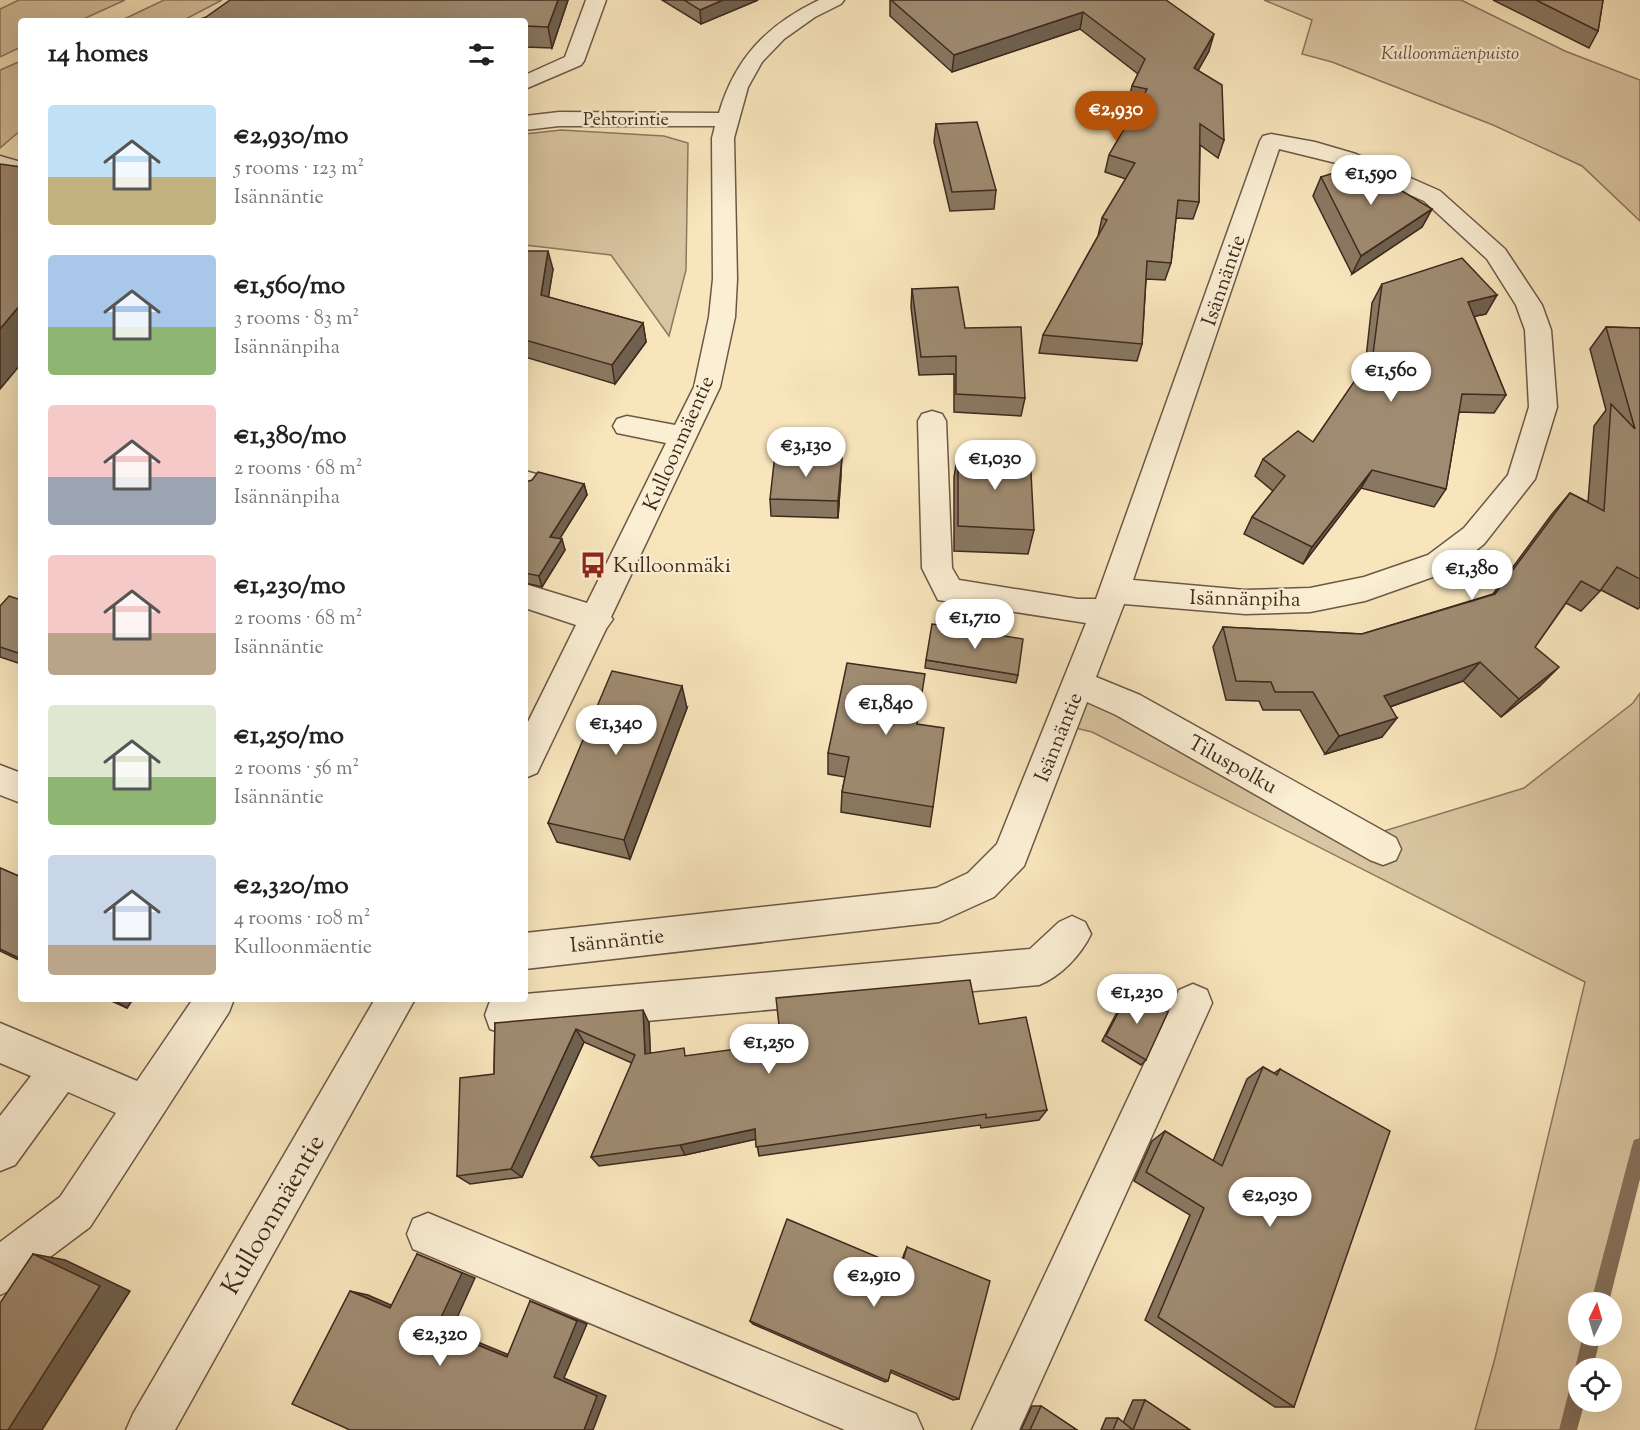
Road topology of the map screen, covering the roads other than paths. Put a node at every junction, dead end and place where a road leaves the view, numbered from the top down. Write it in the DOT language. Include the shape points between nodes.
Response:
graph roads {
  1 [pos="596,0"];
  2 [pos="834,0"];
  3 [pos="528,82"];
  4 [pos="727,120"];
  5 [pos="528,123"];
  6 [pos="1271,141"];
  7 [pos="0,163"];
  8 [pos="18,168"];
  9 [pos="932,421"];
  10 [pos="627,426"];
  11 [pos="684,436"];
  12 [pos="528,597"];
  13 [pos="1110,601"];
  14 [pos="597,619"];
  15 [pos="1079,684"];
  16 [pos="528,757"];
  17 [pos="0,780"];
  18 [pos="18,787"];
  19 [pos="1383,849"];
  20 [pos="1072,934"];
  21 [pos="528,951"];
  22 [pos="213,1002"];
  23 [pos="394,1002"];
  24 [pos="1193,1003"];
  25 [pos="504,1015"];
  26 [pos="0,1043"];
  27 [pos="60,1069"];
  28 [pos="145,1105"];
  29 [pos="0,1150"];
  30 [pos="428,1234"];
  31 [pos="0,1273"];
  32 [pos="148,1430"];
  33 [pos="900,1430"];
  34 [pos="995,1430"];
  1 -- 3 [label="street" via="574,61"];
  2 -- 4 [label="street, Kulloonmäentie" via="777,35 754,59 737,87"];
  4 -- 5 [label="street, Pehtorintie" via="559,119"];
  4 -- 11 [label="street, Kulloonmäentie" via="723,138 722,317 707,387"];
  6 -- 13 [label="street, Isännäntie"];
  6 -- 13 [label="street, Isännänpiha" via="1348,159 1432,196 1496,254 1529,305 1538,330 1543,407 1521,479 1474,536 1439,563 1365,589 1310,600"];
  7 -- 8 [label="street"];
  9 -- 13 [label="street, Isännänpiha" via="937,568 950,591 1078,611"];
  10 -- 11 [label="street"];
  11 -- 14 [label="street, Kulloonmäentie"];
  12 -- 14 [label="street"];
  13 -- 15 [label="street, Isännäntie"];
  14 -- 16 [label="street, Kulloonmäentie"];
  15 -- 19 [label="street, Tiluspolku" via="1128,705"];
  15 -- 21 [label="street, Isännäntie" via="1011,854 981,885 939,905"];
  17 -- 18 [label="street"];
  20 -- 25 [label="street" via="1039,967"];
  22 -- 28 [label="street"];
  23 -- 32 [label="street, Kulloonmäentie"];
  24 -- 34 [label="street"];
  26 -- 27 [label="street"];
  27 -- 28 [label="street"];
  27 -- 29 [label="street"];
  28 -- 31 [label="street" via="75,1212 7,1263"];
  30 -- 33 [label="street"];
}
